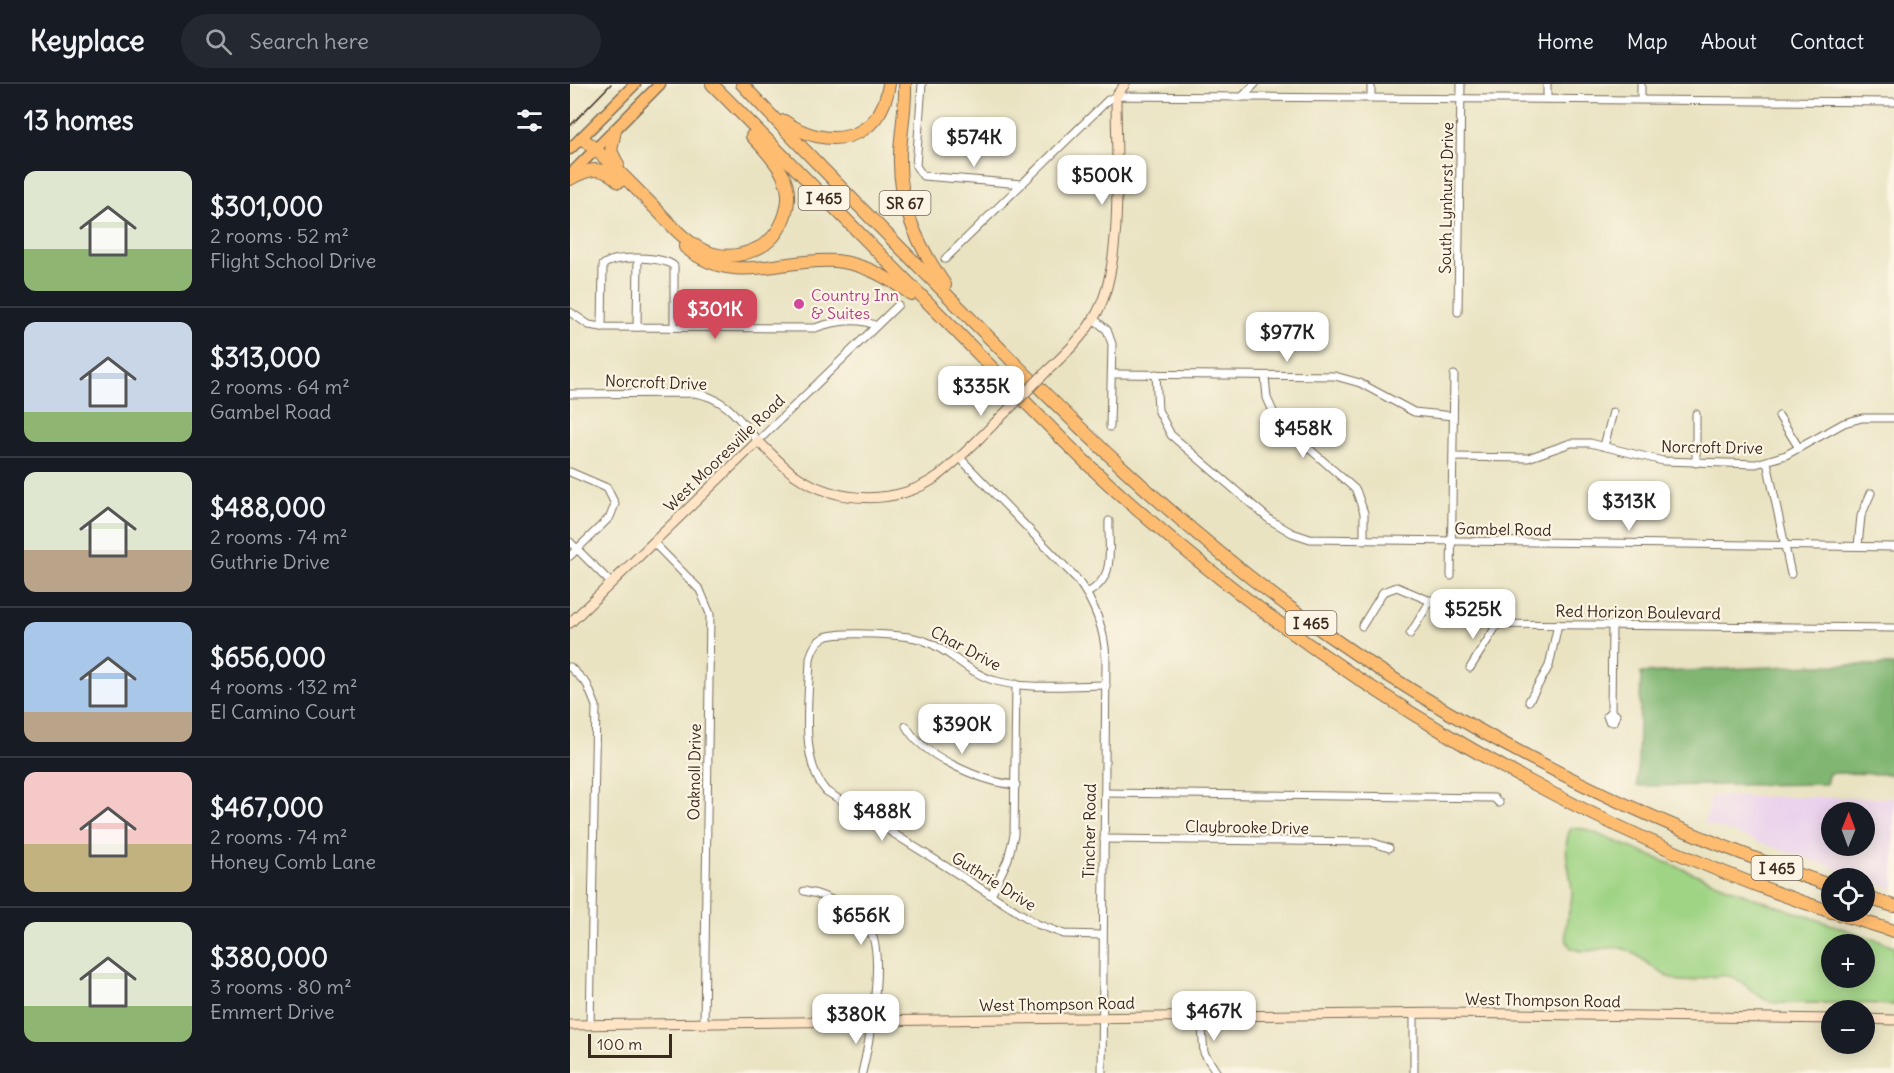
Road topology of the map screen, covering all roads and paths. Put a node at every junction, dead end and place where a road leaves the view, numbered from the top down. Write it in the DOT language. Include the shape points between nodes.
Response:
graph roads {
  1 [pos="635,84"];
  2 [pos="660,84"];
  3 [pos="711,84"];
  4 [pos="742,84"];
  5 [pos="889,84"];
  6 [pos="905,84"];
  7 [pos="922,84"];
  8 [pos="1125,84"];
  9 [pos="1255,84"];
  10 [pos="1371,84"];
  11 [pos="1461,84"];
  12 [pos="1547,84"];
  13 [pos="1641,84"];
  14 [pos="1116,96"];
  15 [pos="1894,96"];
  16 [pos="1242,97"];
  17 [pos="1371,97"];
  18 [pos="1461,98"];
  19 [pos="1547,99"];
  20 [pos="1641,99"];
  21 [pos="759,102"];
  22 [pos="1894,102"];
  23 [pos="615,130"];
  24 [pos="582,138"];
  25 [pos="570,149"];
  26 [pos="594,151"];
  27 [pos="611,174"];
  28 [pos="570,177"];
  29 [pos="626,179"];
  30 [pos="1022,184"];
  31 [pos="638,259"];
  32 [pos="945,259"];
  33 [pos="898,304"];
  34 [pos="960,309"];
  35 [pos="570,312"];
  36 [pos="937,312"];
  37 [pos="1458,312"];
  38 [pos="1094,319"];
  39 [pos="674,326"];
  40 [pos="876,326"];
  41 [pos="602,327"];
  42 [pos="637,327"];
  43 [pos="1112,374"];
  44 [pos="1156,374"];
  45 [pos="1266,375"];
  46 [pos="1454,375"];
  47 [pos="570,394"];
  48 [pos="1613,412"];
  49 [pos="1696,414"];
  50 [pos="1453,416"];
  51 [pos="1779,416"];
  52 [pos="1894,418"];
  53 [pos="1110,427"];
  54 [pos="758,441"];
  55 [pos="1604,446"];
  56 [pos="1799,448"];
  57 [pos="959,457"];
  58 [pos="1453,457"];
  59 [pos="1767,462"];
  60 [pos="1696,463"];
  61 [pos="570,472"];
  62 [pos="1871,493"];
  63 [pos="1109,520"];
  64 [pos="1364,541"];
  65 [pos="570,542"];
  66 [pos="653,542"];
  67 [pos="1452,542"];
  68 [pos="1786,546"];
  69 [pos="1857,546"];
  70 [pos="1894,547"];
  71 [pos="577,549"];
  72 [pos="570,556"];
  73 [pos="1791,574"];
  74 [pos="1451,576"];
  75 [pos="611,583"];
  76 [pos="1087,593"];
  77 [pos="1431,600"];
  78 [pos="570,623"];
  79 [pos="1558,624"];
  80 [pos="1497,625"];
  81 [pos="1612,625"];
  82 [pos="1362,626"];
  83 [pos="1894,628"];
  84 [pos="1410,634"];
  85 [pos="816,644"];
  86 [pos="570,667"];
  87 [pos="1470,668"];
  88 [pos="1016,684"];
  89 [pos="1106,685"];
  90 [pos="1529,701"];
  91 [pos="1611,712"];
  92 [pos="906,726"];
  93 [pos="1016,785"];
  94 [pos="1105,793"];
  95 [pos="1499,803"];
  96 [pos="1104,839"];
  97 [pos="1389,848"];
  98 [pos="1821,882"];
  99 [pos="804,891"];
  100 [pos="991,895"];
  101 [pos="1875,900"];
  102 [pos="1894,906"];
  103 [pos="1821,908"];
  104 [pos="1865,922"];
  105 [pos="1894,931"];
  106 [pos="1103,935"];
  107 [pos="1414,1013"];
  108 [pos="1201,1017"];
  109 [pos="1101,1018"];
  110 [pos="1821,1019"];
  111 [pos="1875,1020"];
  112 [pos="1894,1020"];
  113 [pos="873,1022"];
  114 [pos="704,1024"];
  115 [pos="570,1025"];
  116 [pos="590,1025"];
  117 [pos="862,1073"];
  118 [pos="1102,1073"];
  119 [pos="1217,1073"];
  120 [pos="1414,1073"];
  1 -- 24 [label="main road"];
  2 -- 23 [label="main road"];
  3 -- 29 [label="highway" via="781,168 788,205 775,234 750,252 729,256 709,253 686,239"];
  3 -- 36 [label="highway, I 465"];
  4 -- 21 [label="highway, I 465"];
  5 -- 21 [label="highway" via="883,106 871,122 836,139 803,133"];
  6 -- 34 [label="highway, SR 67" via="900,163 905,205 918,243"];
  7 -- 30 [label="street" via="916,166 923,176"];
  8 -- 14 [label="main road"];
  9 -- 16 [label="street"];
  10 -- 17 [label="street"];
  11 -- 18 [label="street, South Lynhurst Drive"];
  12 -- 19 [label="street"];
  13 -- 20 [label="street"];
  14 -- 16 [label="street"];
  14 -- 30 [label="street"];
  14 -- 38 [label="main road" via="1113,257 1107,288"];
  15 -- 22 [label="street"];
  16 -- 17 [label="street"];
  17 -- 18 [label="street"];
  18 -- 19 [label="street"];
  18 -- 37 [label="street, South Lynhurst Drive"];
  19 -- 20 [label="street"];
  20 -- 22 [label="street"];
  21 -- 34 [label="highway, I 465"];
  23 -- 26 [label="main road"];
  23 -- 29 [label="highway" via="611,153"];
  24 -- 25 [label="main road"];
  24 -- 26 [label="highway"];
  26 -- 27 [label="highway"];
  26 -- 28 [label="main road"];
  26 -- 29 [label="highway"];
  27 -- 28 [label="highway" via="591,169"];
  27 -- 36 [label="highway" via="684,247 704,261 744,270 825,261 853,264 887,278"];
  30 -- 32 [label="street"];
  31 -- 39 [label="street" via="664,260 674,266"];
  31 -- 41 [label="street" via="614,259 603,266"];
  31 -- 42 [label="street"];
  33 -- 40 [label="street, West Mooresville Road"];
  34 -- 98 [label="highway, I 465" via="1144,490 1261,586 1357,655 1466,723 1584,786 1707,841"];
  35 -- 41 [label="street" via="589,325"];
  36 -- 103 [label="highway, I 465" via="1131,504 1216,575 1329,659 1456,739 1574,803 1687,857"];
  38 -- 43 [label="street" via="1110,338"];
  38 -- 57 [label="main road, bridge" via="1076,342"];
  39 -- 40 [label="street" via="815,328 830,322"];
  39 -- 42 [label="street"];
  40 -- 54 [label="street, West Mooresville Road"];
  41 -- 42 [label="street"];
  43 -- 44 [label="street"];
  43 -- 53 [label="street"];
  44 -- 45 [label="street"];
  44 -- 64 [label="street, Gambel Road" via="1158,410 1171,435 1260,512 1300,536"];
  45 -- 50 [label="street" via="1348,379 1414,412"];
  45 -- 64 [label="street" via="1267,398 1277,420 1356,490 1364,513"];
  46 -- 50 [label="street"];
  47 -- 54 [label="street, Norcroft Drive" via="710,396 727,406"];
  48 -- 55 [label="street"];
  49 -- 60 [label="street"];
  50 -- 58 [label="street"];
  51 -- 56 [label="street"];
  52 -- 56 [label="street, Norcroft Drive" via="1854,419"];
  54 -- 57 [label="main road" via="806,482 851,497 877,498 908,491 934,478"];
  54 -- 66 [label="main road, West Mooresville Road"];
  55 -- 58 [label="street, Norcroft Drive" via="1571,443 1525,458"];
  55 -- 60 [label="street, Norcroft Drive" via="1659,461"];
  56 -- 59 [label="street, Norcroft Drive"];
  57 -- 76 [label="street, Tincher Road" via="1070,570"];
  58 -- 67 [label="street"];
  59 -- 60 [label="street, Norcroft Drive"];
  59 -- 68 [label="street"];
  61 -- 71 [label="street" via="604,486 614,500 611,516"];
  62 -- 69 [label="street" via="1861,516"];
  63 -- 76 [label="street" via="1106,577"];
  64 -- 67 [label="street, Gambel Road"];
  65 -- 71 [label="street"];
  66 -- 75 [label="main road, West Mooresville Road"];
  66 -- 114 [label="street, Oaknoll Drive" via="700,590 710,614"];
  67 -- 68 [label="street, Gambel Road"];
  67 -- 74 [label="street"];
  68 -- 69 [label="street, Gambel Road"];
  68 -- 73 [label="street"];
  69 -- 70 [label="street, Gambel Road"];
  71 -- 72 [label="street"];
  71 -- 75 [label="street"];
  75 -- 78 [label="main road, West Mooresville Road"];
  76 -- 89 [label="street, Tincher Road" via="1102,631"];
  77 -- 80 [label="street, Red Horizon Boulevard"];
  77 -- 82 [label="street, Red Horizon Boulevard" via="1390,588 1383,592"];
  77 -- 84 [label="street"];
  79 -- 80 [label="street, Red Horizon Boulevard"];
  79 -- 81 [label="street, Red Horizon Boulevard"];
  79 -- 90 [label="street" via="1549,666"];
  80 -- 87 [label="street"];
  81 -- 83 [label="street, Red Horizon Boulevard"];
  81 -- 91 [label="street"];
  85 -- 88 [label="street, Char Drive" via="832,635 908,636 931,643 980,675"];
  85 -- 100 [label="street, Guthrie Drive" via="810,661 809,750 818,780 834,797"];
  86 -- 116 [label="street" via="587,684 596,706"];
  88 -- 89 [label="street, Char Drive"];
  88 -- 93 [label="street"];
  89 -- 94 [label="street, Tincher Road"];
  92 -- 93 [label="street" via="913,738 970,775"];
  93 -- 100 [label="street" via="1014,835"];
  94 -- 95 [label="street" via="1494,798"];
  94 -- 96 [label="street, Tincher Road"];
  96 -- 97 [label="street, Claybrooke Drive" via="1371,842"];
  96 -- 106 [label="street, Tincher Road"];
  99 -- 113 [label="street" via="821,894 861,920 873,936"];
  100 -- 106 [label="street, Guthrie Drive" via="1050,930"];
  101 -- 102 [label="highway"];
  104 -- 105 [label="highway, I 465"];
  106 -- 109 [label="street, Tincher Road"];
  107 -- 108 [label="main road, West Thompson Road"];
  107 -- 110 [label="main road, West Thompson Road"];
  107 -- 120 [label="street"];
  108 -- 109 [label="main road, West Thompson Road"];
  108 -- 119 [label="street" via="1204,1053"];
  109 -- 113 [label="main road, West Thompson Road"];
  109 -- 118 [label="street, Tincher Road"];
  111 -- 112 [label="main road"];
  113 -- 114 [label="main road, West Thompson Road"];
  113 -- 117 [label="street"];
  114 -- 116 [label="main road, West Thompson Road"];
  115 -- 116 [label="main road, West Thompson Road"];
}
